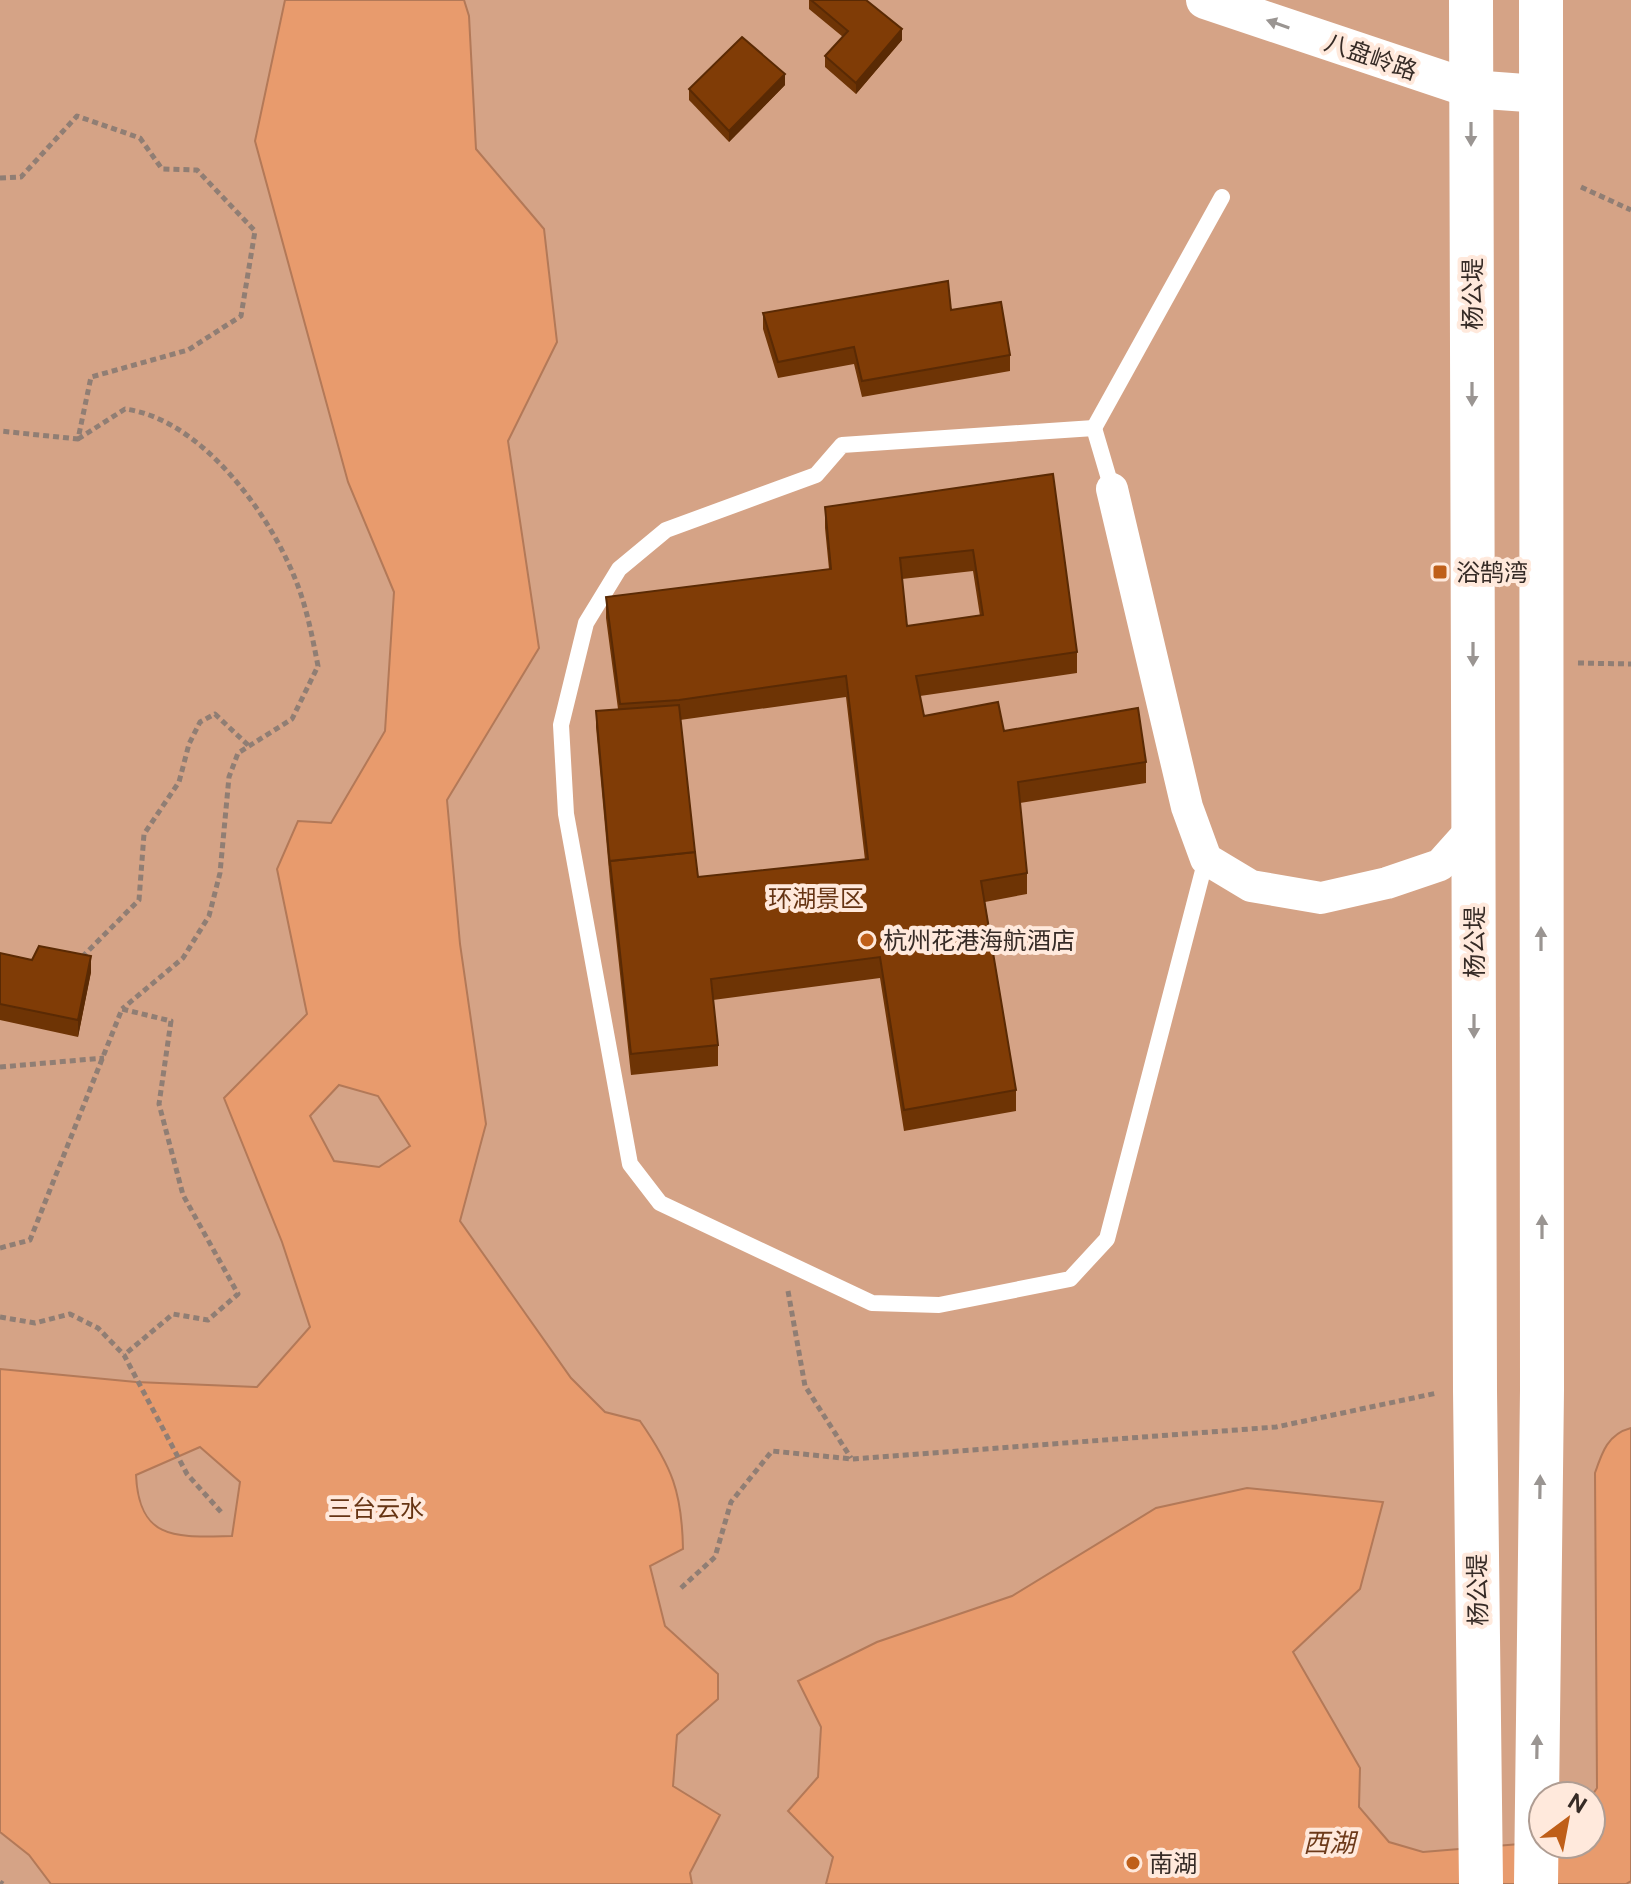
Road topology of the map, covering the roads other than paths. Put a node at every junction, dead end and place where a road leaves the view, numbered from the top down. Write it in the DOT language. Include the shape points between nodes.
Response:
graph roads {
  1 [pos="1205,0"];
  2 [pos="1471,0"];
  3 [pos="1541,0"];
  4 [pos="1471,89"];
  5 [pos="1541,94"];
  6 [pos="1222,197"];
  7 [pos="1094,428"];
  8 [pos="1112,489"];
  9 [pos="1474,827"];
  10 [pos="1206,859"];
  11 [pos="1481,1884"];
  12 [pos="1536,1884"];
  4 -- 1 [label="street, 八盘岭路, one-way"];
  2 -- 4 [label="main road, 杨公堤"];
  3 -- 5 [label="main road"];
  4 -- 5 [label="street, 八盘岭路"];
  4 -- 9 [label="main road, 杨公堤, one-way"];
  12 -- 5 [label="main road, one-way" via="1542,1390"];
  6 -- 7 [label="lane"];
  7 -- 8 [label="lane"];
  7 -- 10 [label="lane" via="842,445 816,475 666,530 619,569 586,623 561,725 566,814 630,1164 660,1203 872,1303 939,1305 1070,1279 1107,1239"];
  8 -- 10 [label="street" via="1187,807"];
  9 -- 10 [label="street" via="1440,865 1321,898 1251,886"];
  9 -- 11 [label="main road, 杨公堤, one-way"];
}
